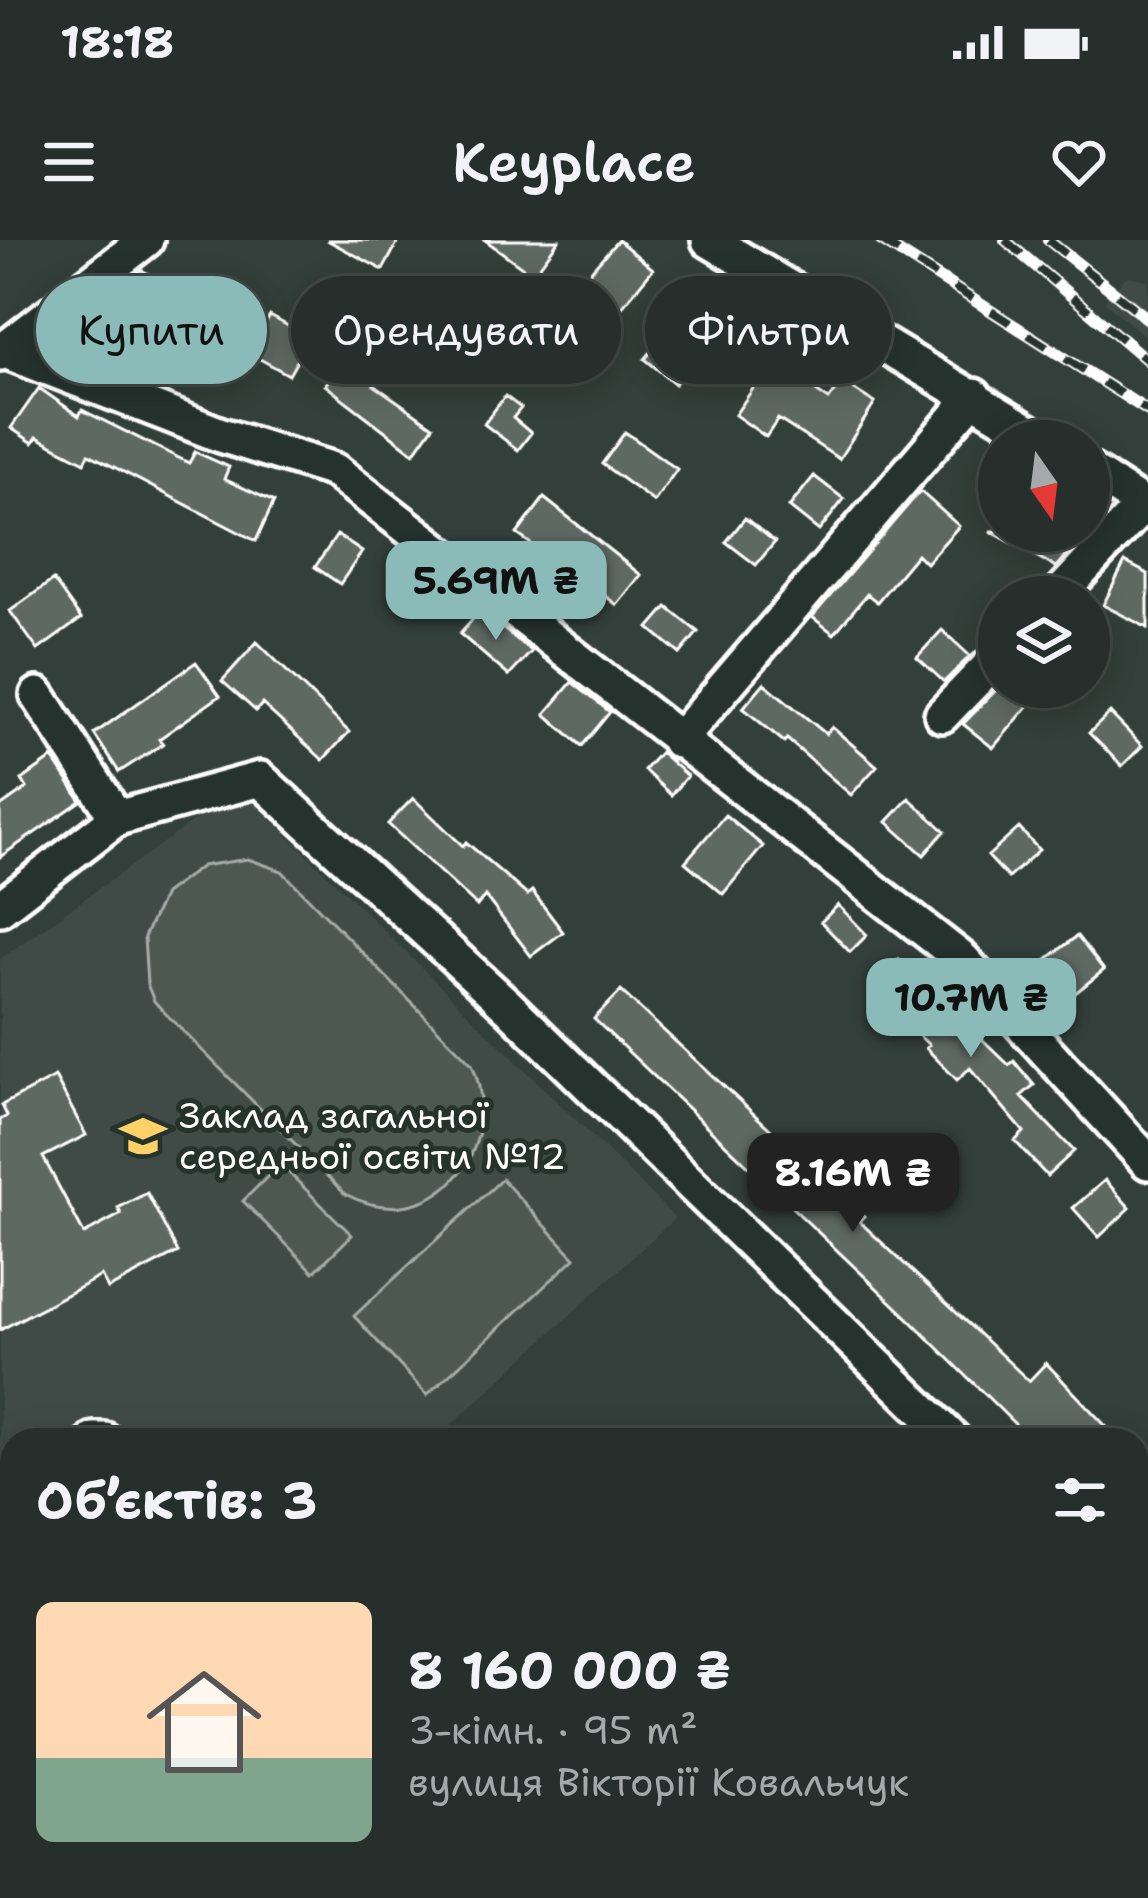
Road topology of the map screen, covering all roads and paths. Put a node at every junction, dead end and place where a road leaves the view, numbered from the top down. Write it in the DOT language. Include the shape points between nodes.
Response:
graph roads {
  1 [pos="146,240"];
  2 [pos="709,240"];
  3 [pos="1,351"];
  4 [pos="974,396"];
  5 [pos="1011,420"];
  6 [pos="1110,483"];
  7 [pos="1146,506"];
  8 [pos="1078,576"];
  9 [pos="978,678"];
  10 [pos="38,695"];
  11 [pos="942,715"];
  12 [pos="678,741"];
  13 [pos="117,818"];
  14 [pos="0,908"];
  15 [pos="1148,1162"];
  16 [pos="942,1428"];
  1 -- 3 [label="street"];
  2 -- 4 [label="street"];
  3 -- 12 [label="street" via="334,470"];
  4 -- 5 [label="street"];
  4 -- 12 [label="street"];
  6 -- 7 [label="street"];
  7 -- 8 [label="street"];
  9 -- 11 [label="street"];
  10 -- 13 [label="street"];
  12 -- 15 [label="street" via="962,959"];
  13 -- 14 [label="street"];
  13 -- 16 [label="street" via="260,779 509,1007"];
}
